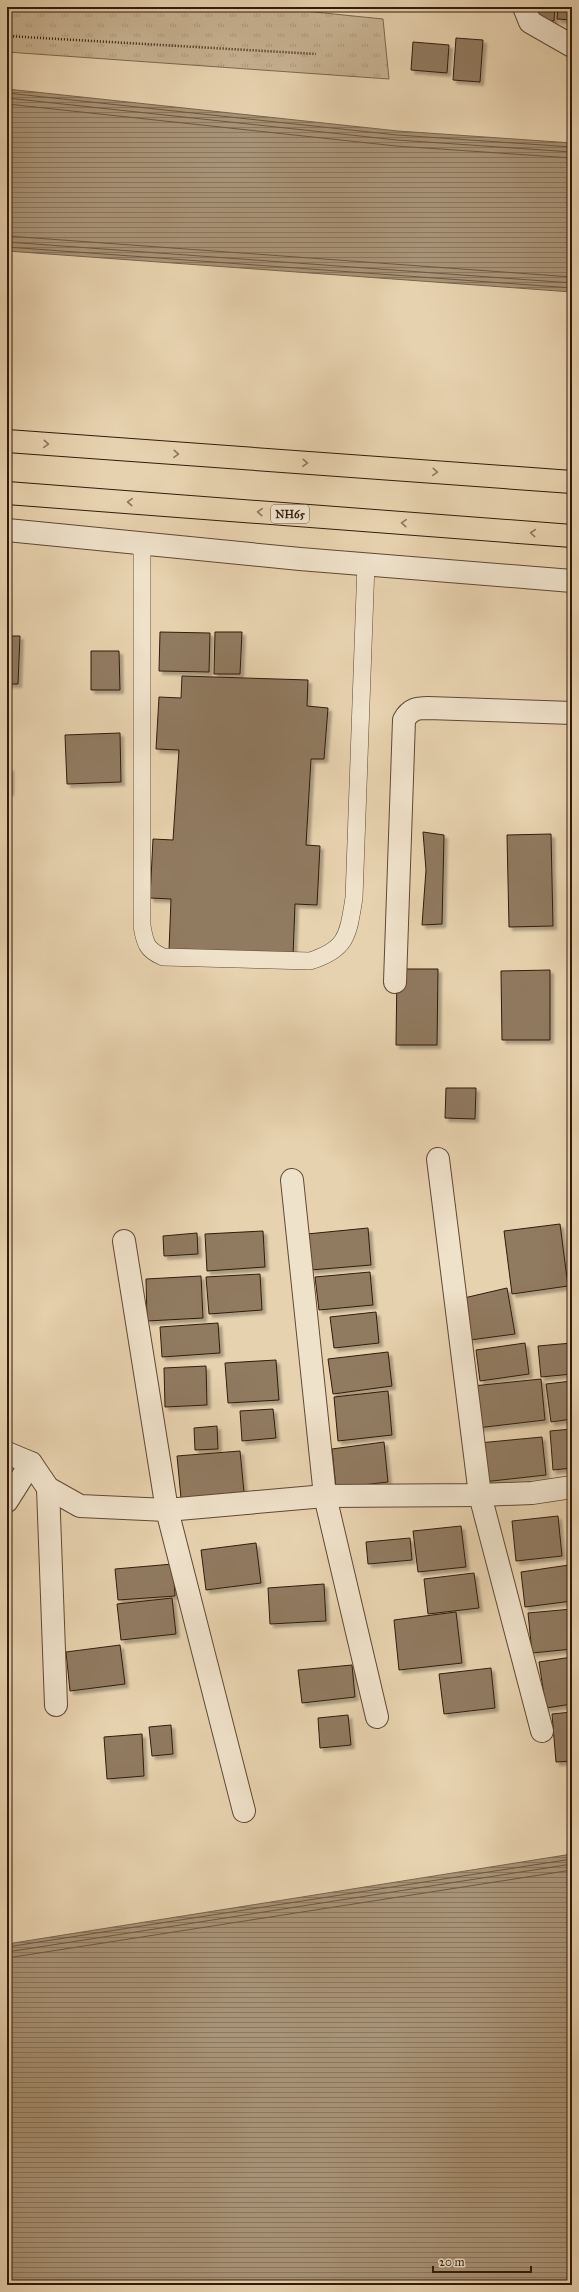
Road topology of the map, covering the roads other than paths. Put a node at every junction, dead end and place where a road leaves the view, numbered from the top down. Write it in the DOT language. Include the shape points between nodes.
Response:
graph roads {
  1 [pos="524,7"];
  2 [pos="572,46"];
  3 [pos="7,441"];
  4 [pos="572,482"];
  5 [pos="7,493"];
  6 [pos="7,530"];
  7 [pos="572,536"];
  8 [pos="142,544"];
  9 [pos="366,564"];
  10 [pos="572,581"];
  11 [pos="572,713"];
  12 [pos="395,982"];
  13 [pos="438,1159"];
  14 [pos="292,1180"];
  15 [pos="124,1241"];
  16 [pos="7,1453"];
  17 [pos="31,1463"];
  18 [pos="572,1487"];
  19 [pos="48,1488"];
  20 [pos="480,1495"];
  21 [pos="325,1496"];
  22 [pos="7,1501"];
  23 [pos="167,1510"];
  24 [pos="56,1705"];
  25 [pos="377,1717"];
  26 [pos="542,1731"];
  27 [pos="244,1811"];
  1 -- 2 [label="street" via="530,22"];
  3 -- 4 [label="highway, one-way"];
  7 -- 5 [label="highway, NH65, one-way"];
  6 -- 8 [label="street"];
  8 -- 9 [label="street"];
  8 -- 9 [label="lane" via="142,926 144,939 150,951 163,957 310,961 325,956 342,945 349,931 354,898"];
  9 -- 10 [label="street"];
  11 -- 12 [label="street" via="428,708 417,708 408,712 404,720"];
  13 -- 20 [label="street"];
  14 -- 21 [label="street"];
  15 -- 23 [label="street"];
  16 -- 17 [label="street"];
  17 -- 19 [label="street"];
  17 -- 22 [label="street"];
  18 -- 20 [label="street" via="532,1493"];
  19 -- 23 [label="street" via="80,1506"];
  19 -- 24 [label="street"];
  20 -- 21 [label="street"];
  20 -- 26 [label="street"];
  21 -- 23 [label="street"];
  21 -- 25 [label="street"];
  23 -- 27 [label="street"];
}
